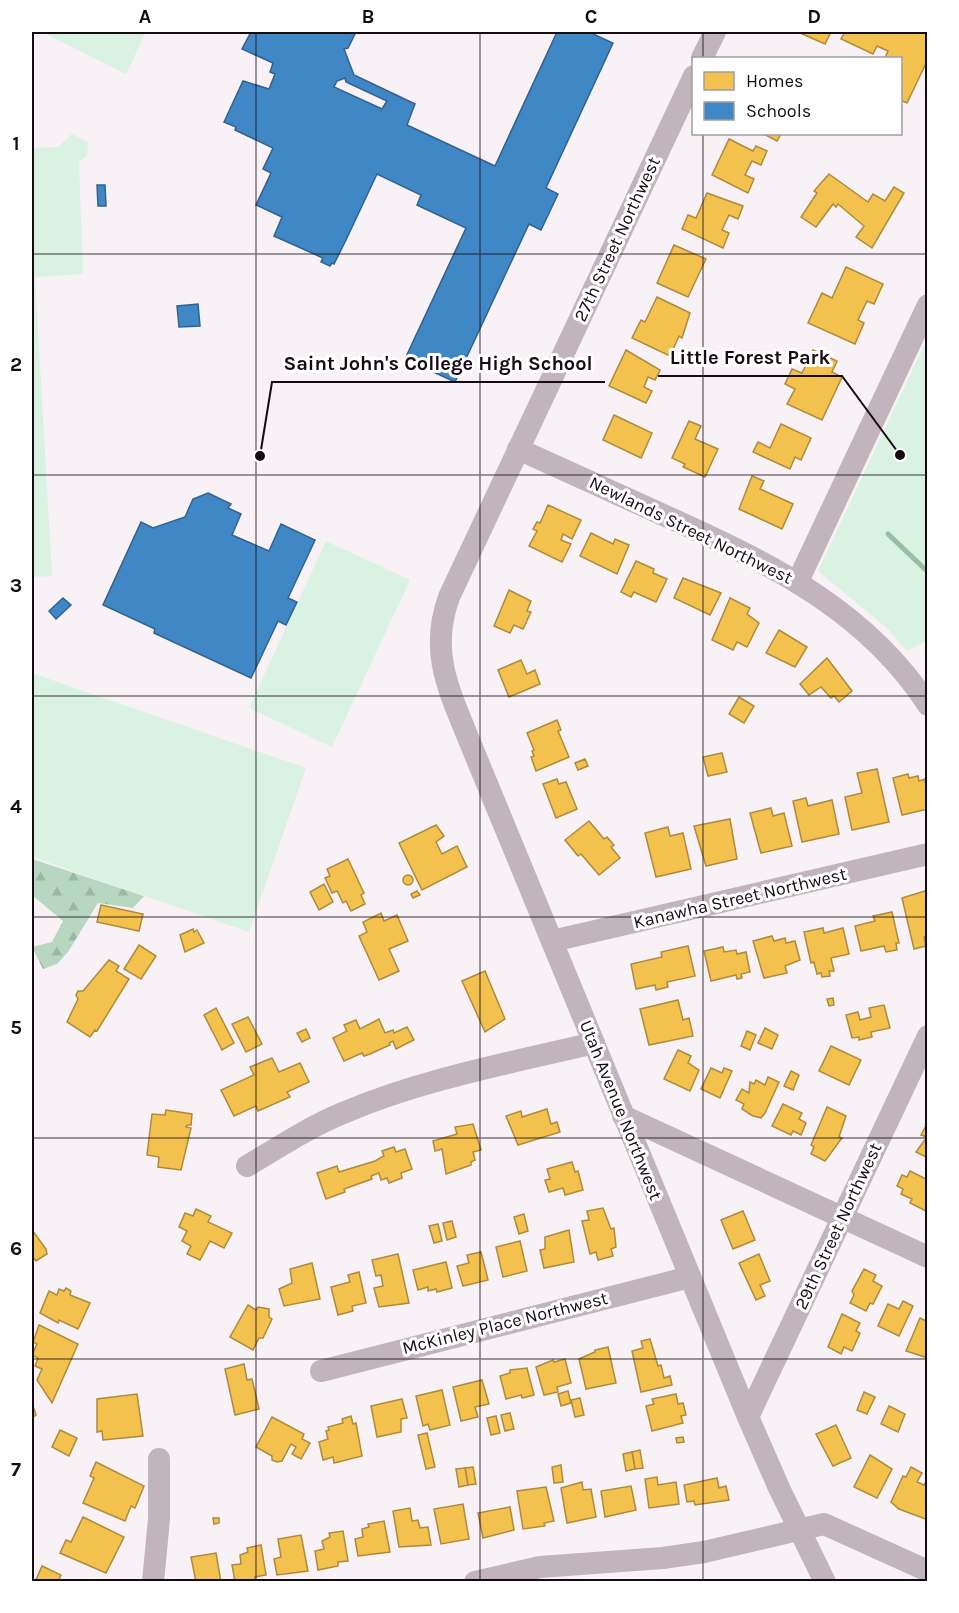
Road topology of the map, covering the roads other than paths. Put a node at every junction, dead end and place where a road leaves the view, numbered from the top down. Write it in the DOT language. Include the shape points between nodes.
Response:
graph roads {
  1 [pos="715,32"];
  2 [pos="702,57"];
  3 [pos="692,78"];
  4 [pos="927,305"];
  5 [pos="518,449"];
  6 [pos="798,581"];
  7 [pos="440,632"];
  8 [pos="927,705"];
  9 [pos="927,854"];
  10 [pos="552,941"];
  11 [pos="927,1036"];
  12 [pos="594,1043"];
  13 [pos="623,1116"];
  14 [pos="247,1166"];
  15 [pos="842,1218"];
  16 [pos="927,1257"];
  17 [pos="690,1277"];
  18 [pos="321,1371"];
  19 [pos="748,1417"];
  20 [pos="159,1459"];
  21 [pos="800,1530"];
  22 [pos="927,1571"];
  23 [pos="153,1581"];
  24 [pos="475,1581"];
  25 [pos="825,1581"];
  1 -- 2 [label="street"];
  3 -- 5 [label="street, 27th Street Northwest"];
  4 -- 6 [label="street"];
  5 -- 6 [label="street, Newlands Street Northwest"];
  5 -- 7 [label="street, 27th Street Northwest" via="449,597"];
  6 -- 8 [label="street, Newlands Street Northwest" via="866,630"];
  7 -- 10 [label="street, Utah Avenue Northwest" via="446,681"];
  9 -- 10 [label="street, Kanawha Street Northwest"];
  10 -- 12 [label="street, Utah Avenue Northwest"];
  11 -- 15 [label="street, 29th Street Northwest"];
  12 -- 13 [label="street, Utah Avenue Northwest"];
  12 -- 14 [label="street" via="381,1098 316,1125"];
  13 -- 15 [label="street"];
  13 -- 17 [label="street, Utah Avenue Northwest"];
  15 -- 16 [label="street"];
  15 -- 19 [label="street, 29th Street Northwest"];
  17 -- 18 [label="street, McKinley Place Northwest"];
  17 -- 19 [label="street, Utah Avenue Northwest"];
  19 -- 21 [label="street, Utah Avenue Northwest"];
  20 -- 23 [label="street"];
  21 -- 22 [label="street" via="824,1524"];
  21 -- 24 [label="street" via="663,1558 540,1566"];
  21 -- 25 [label="street, Utah Avenue Northwest"];
}
